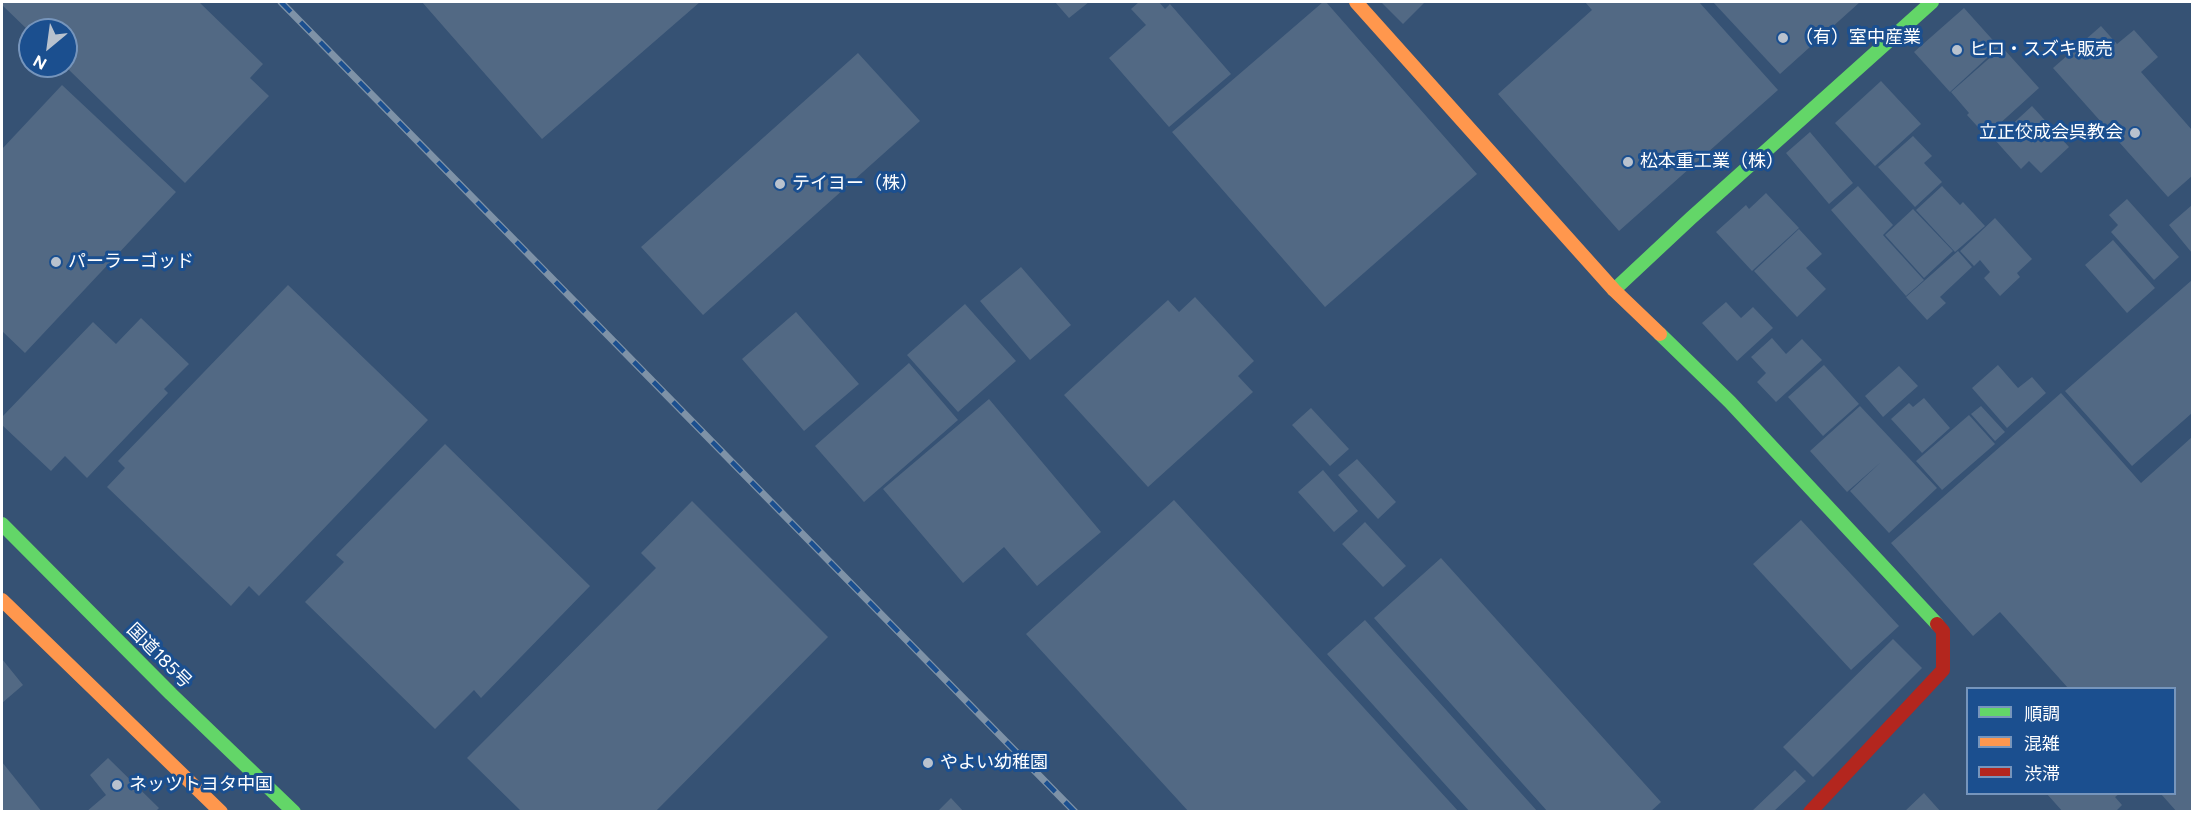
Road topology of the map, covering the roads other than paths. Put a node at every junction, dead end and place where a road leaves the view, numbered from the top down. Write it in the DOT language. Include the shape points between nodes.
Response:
graph roads {
  1 [pos="1356,2"];
  2 [pos="1932,2"];
  3 [pos="1614,290"];
  4 [pos="2,524"];
  5 [pos="2,600"];
  6 [pos="221,812"];
  7 [pos="294,812"];
  8 [pos="1810,812"];
  1 -- 3 [label="main road"];
  2 -- 3 [label="main road"];
  3 -- 8 [label="main road" via="1730,402 1943,630 1943,670"];
  4 -- 7 [label="main road, 国道185号"];
  5 -- 6 [label="main road"];
}
